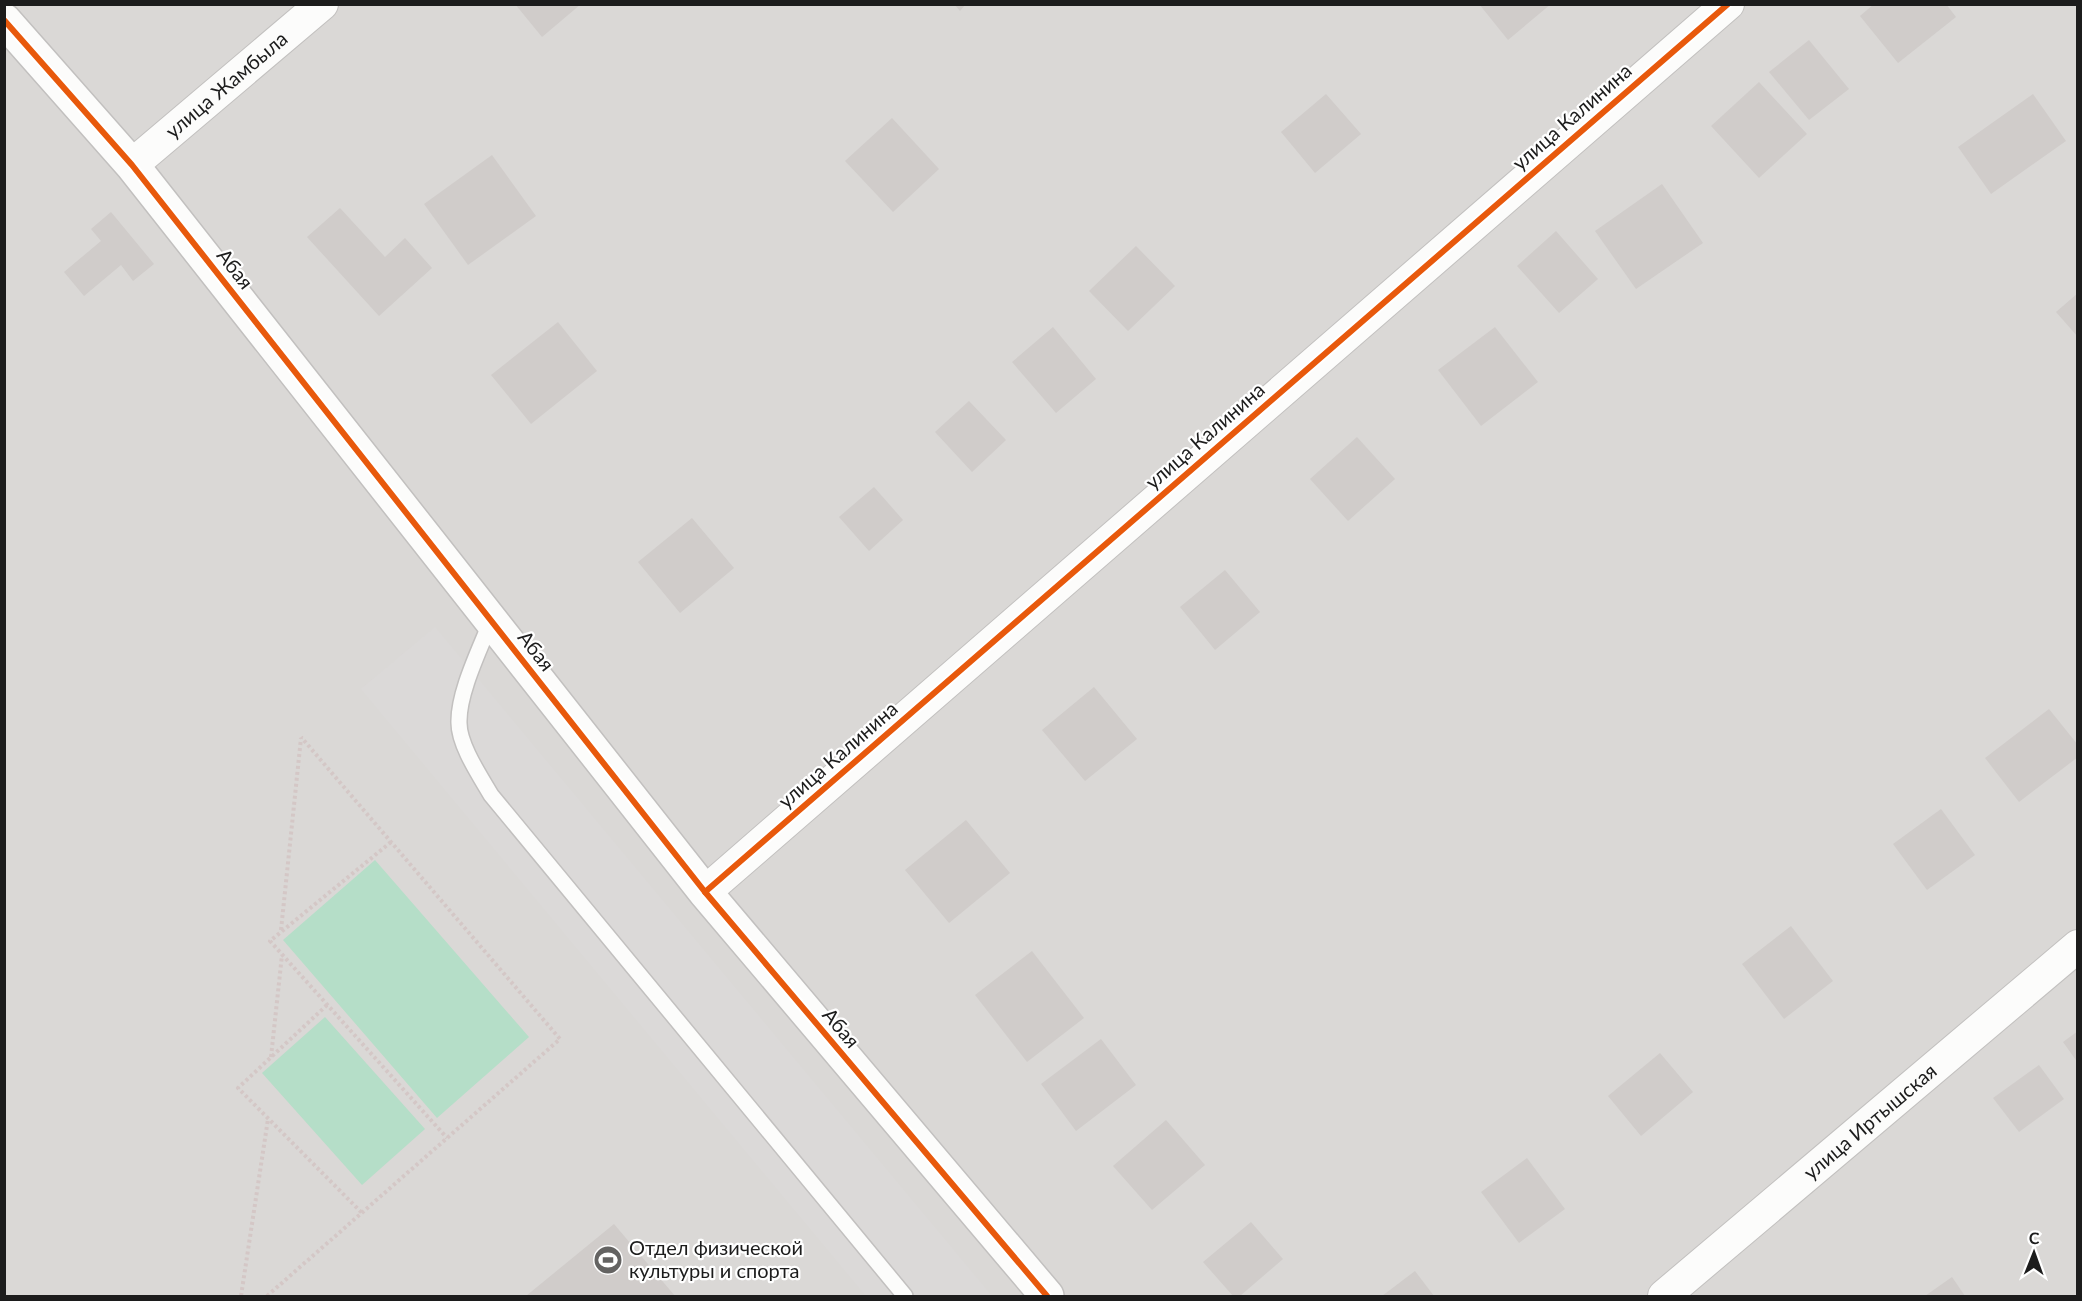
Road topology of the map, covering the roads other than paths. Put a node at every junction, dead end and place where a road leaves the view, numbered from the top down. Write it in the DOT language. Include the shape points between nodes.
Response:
graph roads {
  1 [pos="322,4"];
  2 [pos="1728,4"];
  3 [pos="4,20"];
  4 [pos="132,165"];
  5 [pos="491,621"];
  6 [pos="705,892"];
  7 [pos="2078,946"];
  8 [pos="905,1296"];
  9 [pos="1047,1296"];
  10 [pos="1664,1296"];
  1 -- 4 [label="street, улица Жамбыла"];
  2 -- 6 [label="street, улица Калинина"];
  3 -- 4 [label="street, Абая"];
  4 -- 5 [label="street, Абая"];
  5 -- 6 [label="street, Абая"];
  5 -- 8 [label="lane" via="465,689 459,724 469,758 491,795"];
  6 -- 9 [label="street, Абая"];
  7 -- 10 [label="street, улица Иртышская"];
}
